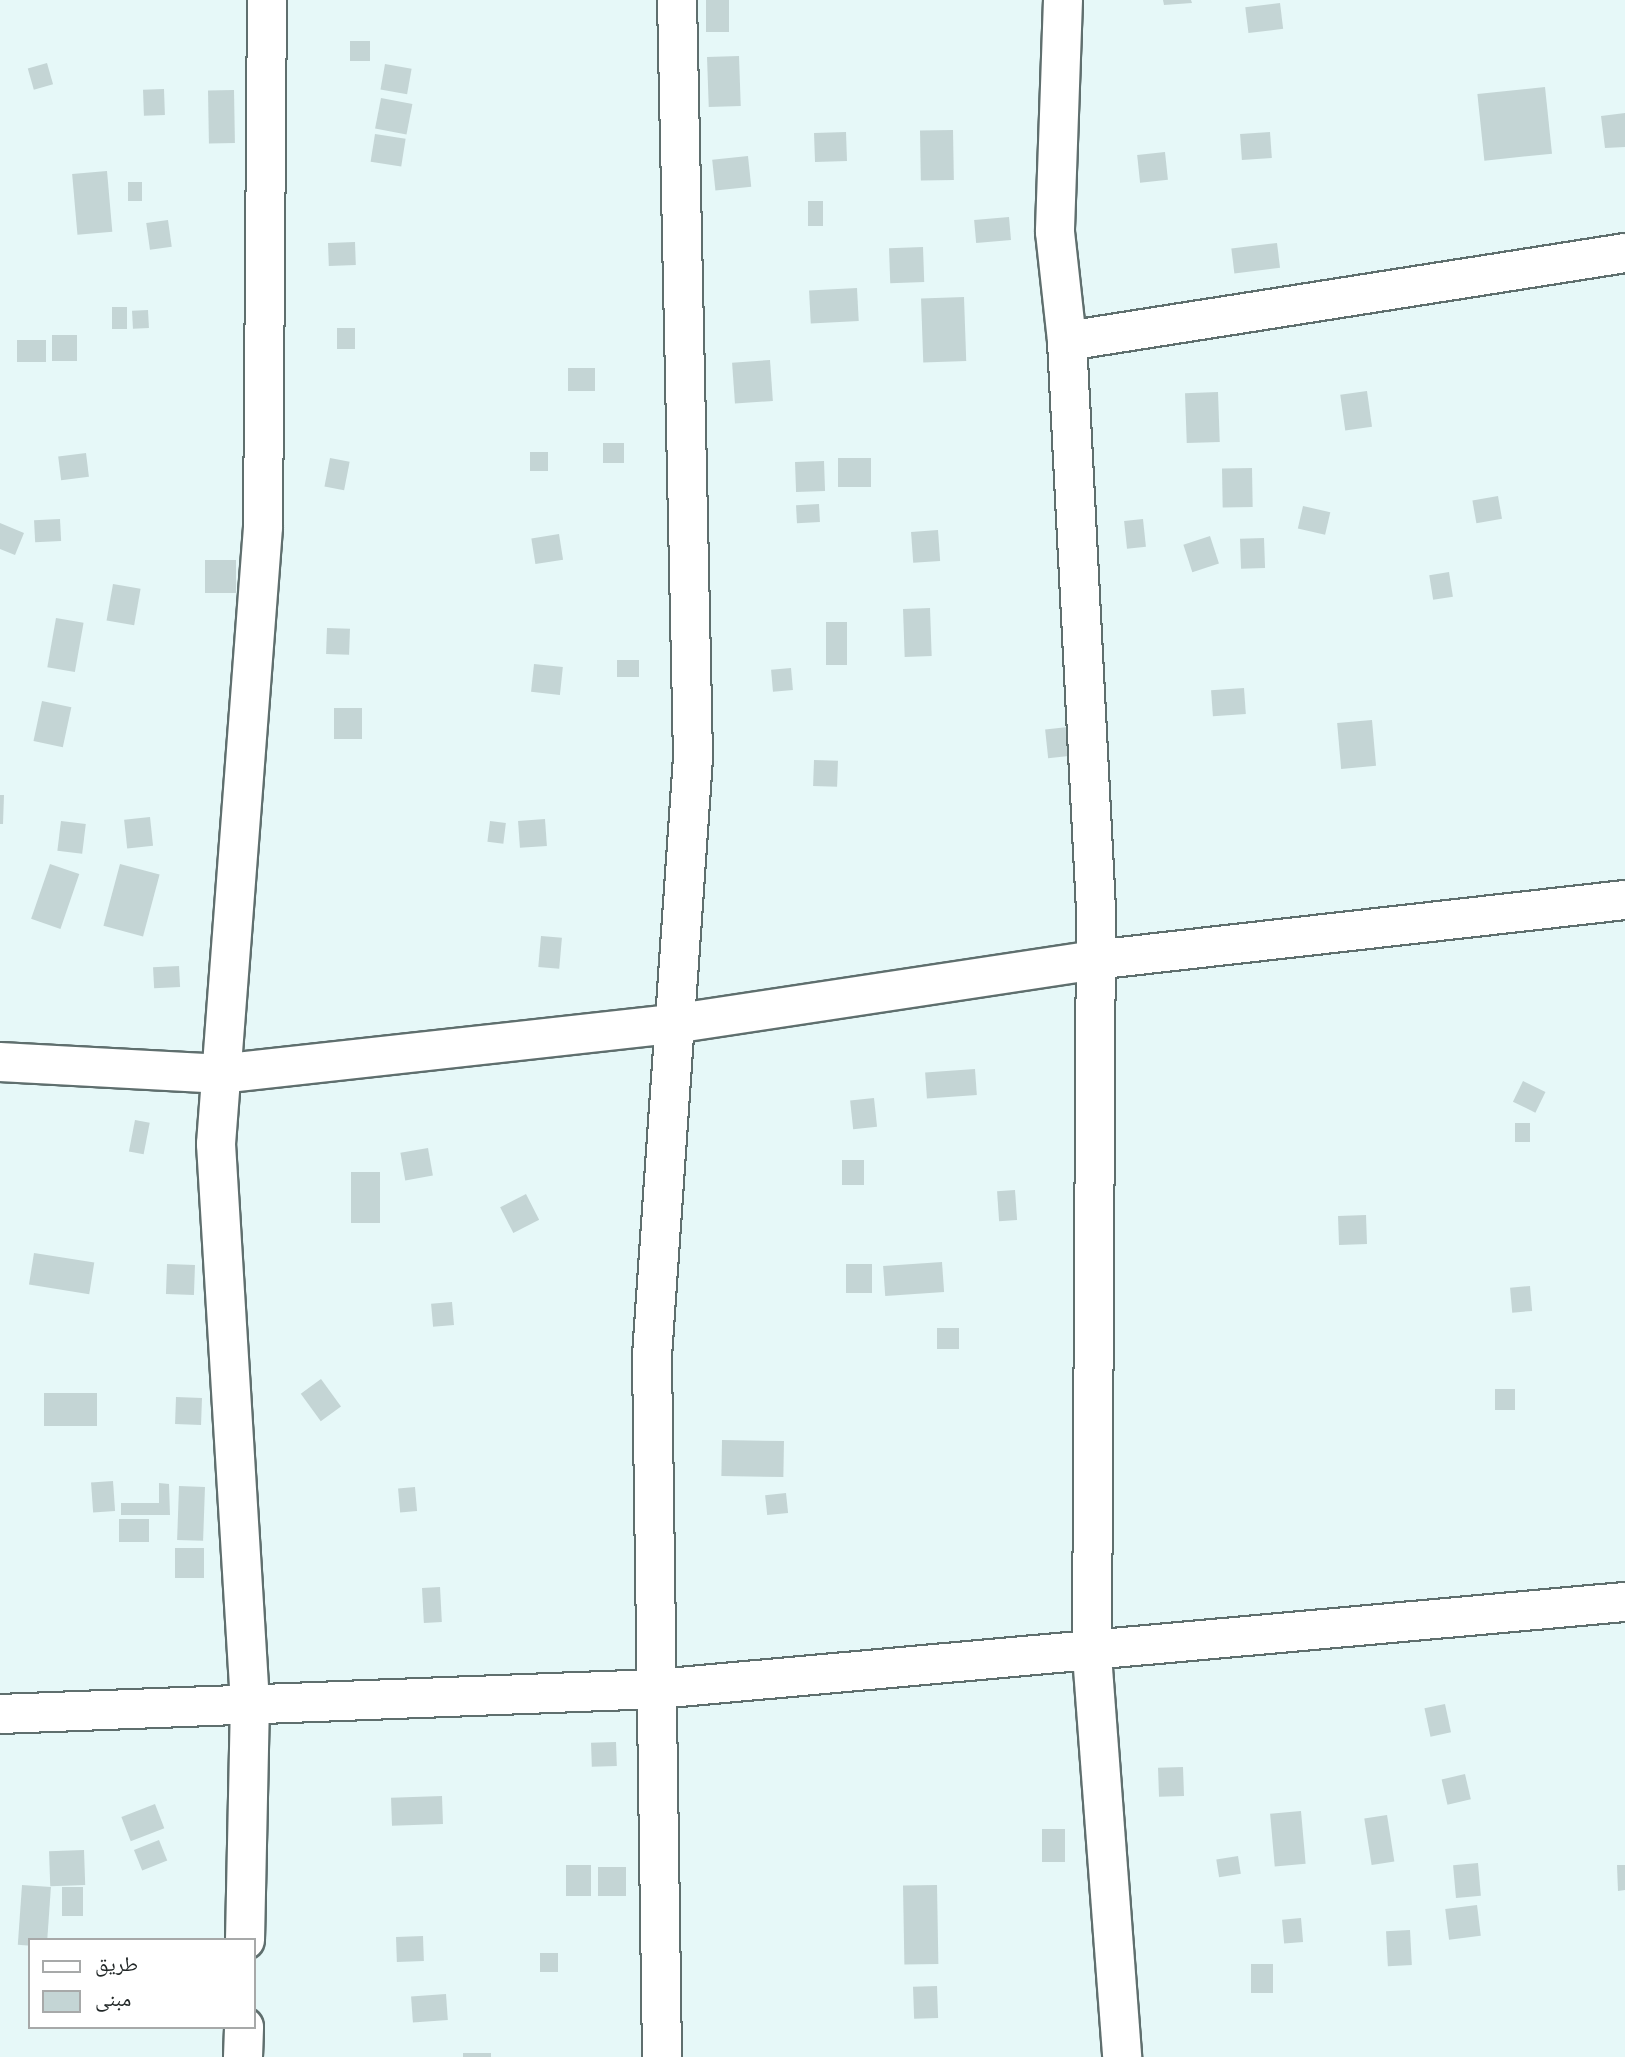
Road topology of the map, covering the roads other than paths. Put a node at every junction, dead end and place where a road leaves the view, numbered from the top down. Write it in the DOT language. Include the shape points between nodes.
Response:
graph roads {
  1 [pos="267,0"];
  2 [pos="677,0"];
  3 [pos="1063,0"];
  4 [pos="1625,253"];
  5 [pos="1067,341"];
  6 [pos="1625,900"];
  7 [pos="1094,960"];
  8 [pos="679,1023"];
  9 [pos="0,1062"];
  10 [pos="219,1074"];
  11 [pos="1625,1602"];
  12 [pos="1092,1655"];
  13 [pos="657,1689"];
  14 [pos="250,1703"];
  15 [pos="0,1714"];
  16 [pos="245,1938"];
  17 [pos="244,2029"];
  18 [pos="243,2057"];
  19 [pos="662,2057"];
  20 [pos="1122,2057"];
  1 -- 10 [label="street" via="264,527"];
  2 -- 8 [label="street" via="693,757"];
  3 -- 5 [label="street" via="1055,232"];
  4 -- 5 [label="street"];
  5 -- 7 [label="street"];
  6 -- 7 [label="street"];
  7 -- 8 [label="street"];
  7 -- 12 [label="street"];
  8 -- 10 [label="street"];
  8 -- 13 [label="street" via="652,1356"];
  9 -- 10 [label="street"];
  10 -- 14 [label="street" via="217,1214"];
  11 -- 12 [label="street"];
  12 -- 13 [label="street"];
  12 -- 20 [label="street"];
  13 -- 14 [label="street"];
  13 -- 19 [label="street"];
  14 -- 15 [label="street"];
  14 -- 16 [label="street"];
  17 -- 18 [label="street"];
}
